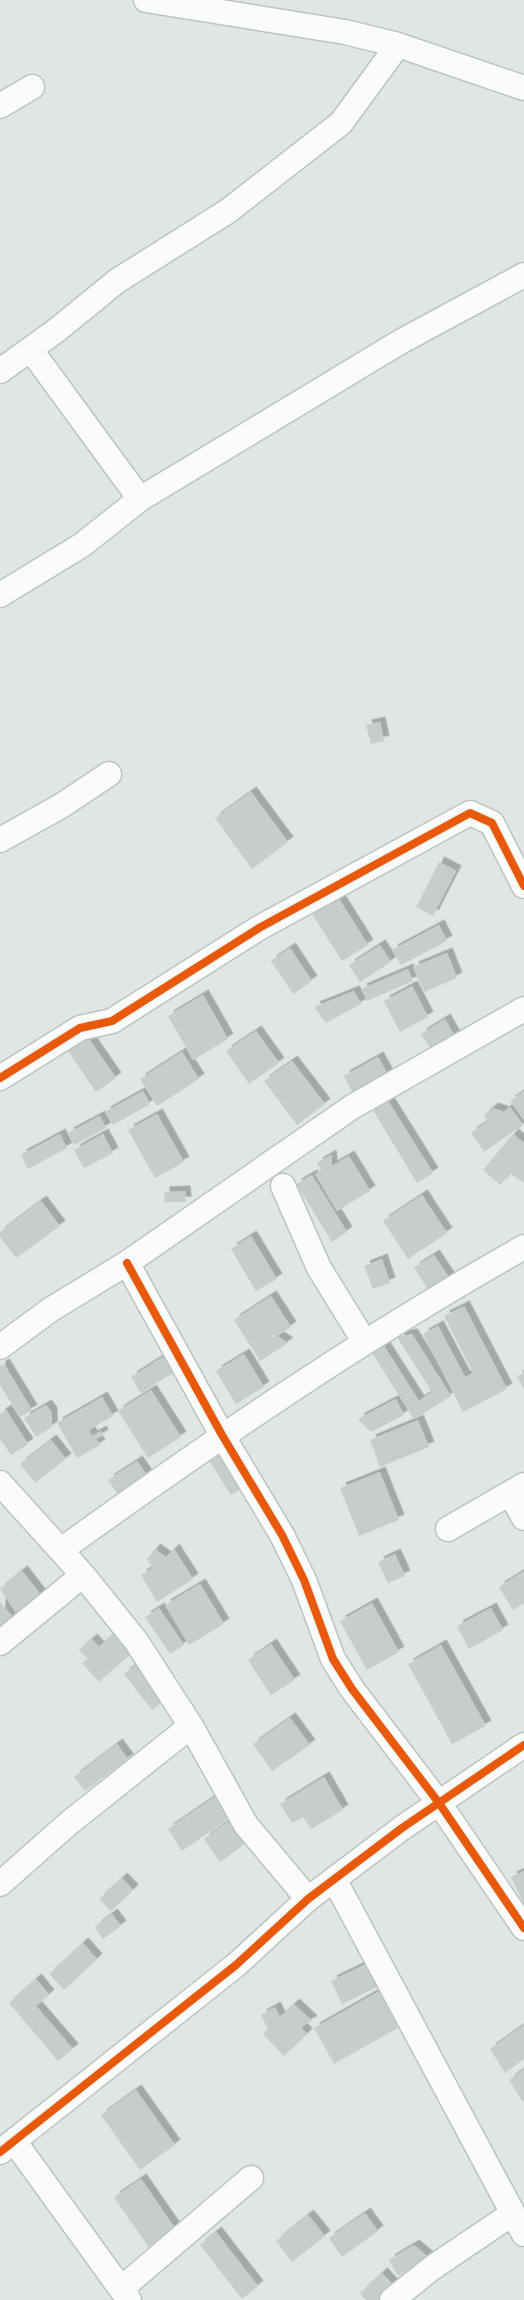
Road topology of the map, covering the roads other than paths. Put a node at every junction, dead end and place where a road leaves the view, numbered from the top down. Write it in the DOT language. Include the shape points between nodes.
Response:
graph roads {
  1 [pos="146,0"];
  2 [pos="398,45"];
  3 [pos="32,87"];
  4 [pos="524,88"];
  5 [pos="0,106"];
  6 [pos="524,275"];
  7 [pos="31,350"];
  8 [pos="0,371"];
  9 [pos="140,499"];
  10 [pos="0,595"];
  11 [pos="109,774"];
  12 [pos="0,840"];
  13 [pos="524,886"];
  14 [pos="524,1009"];
  15 [pos="0,1078"];
  16 [pos="283,1186"];
  17 [pos="524,1247"];
  18 [pos="127,1263"];
  19 [pos="364,1341"];
  20 [pos="0,1347"];
  21 [pos="222,1435"];
  22 [pos="0,1483"];
  23 [pos="517,1489"];
  24 [pos="524,1518"];
  25 [pos="448,1529"];
  26 [pos="61,1550"];
  27 [pos="83,1575"];
  28 [pos="0,1643"];
  29 [pos="191,1726"];
  30 [pos="524,1745"];
  31 [pos="439,1803"];
  32 [pos="334,1879"];
  33 [pos="0,1884"];
  34 [pos="308,1899"];
  35 [pos="524,1928"];
  36 [pos="7,2146"];
  37 [pos="251,2178"];
  38 [pos="518,2224"];
  39 [pos="126,2294"];
  40 [pos="392,2300"];
  1 -- 2 [label="street" via="334,30"];
  2 -- 4 [label="street"];
  2 -- 7 [label="street" via="341,123 228,211 117,281"];
  3 -- 5 [label="street"];
  6 -- 9 [label="street" via="400,342"];
  7 -- 8 [label="street"];
  7 -- 9 [label="street"];
  9 -- 10 [label="street" via="82,545"];
  11 -- 12 [label="street" via="62,806"];
  13 -- 15 [label="street" via="492,823 470,813 259,928 112,1021 80,1028"];
  14 -- 18 [label="street" via="352,1107"];
  16 -- 19 [label="street" via="319,1268"];
  17 -- 19 [label="street"];
  18 -- 20 [label="street" via="50,1310"];
  18 -- 21 [label="street"];
  19 -- 21 [label="street"];
  21 -- 26 [label="street"];
  21 -- 31 [label="street" via="282,1535 304,1580 333,1659"];
  22 -- 26 [label="street"];
  23 -- 24 [label="street"];
  23 -- 25 [label="street"];
  26 -- 27 [label="street"];
  27 -- 28 [label="street"];
  27 -- 29 [label="street" via="136,1641"];
  29 -- 33 [label="street" via="69,1823"];
  29 -- 34 [label="street" via="246,1825"];
  30 -- 31 [label="street"];
  31 -- 32 [label="street"];
  31 -- 35 [label="street"];
  32 -- 34 [label="street"];
  32 -- 38 [label="street"];
  34 -- 36 [label="street" via="236,1965"];
  36 -- 39 [label="street"];
  37 -- 39 [label="street"];
  38 -- 40 [label="street" via="432,2268"];
}
